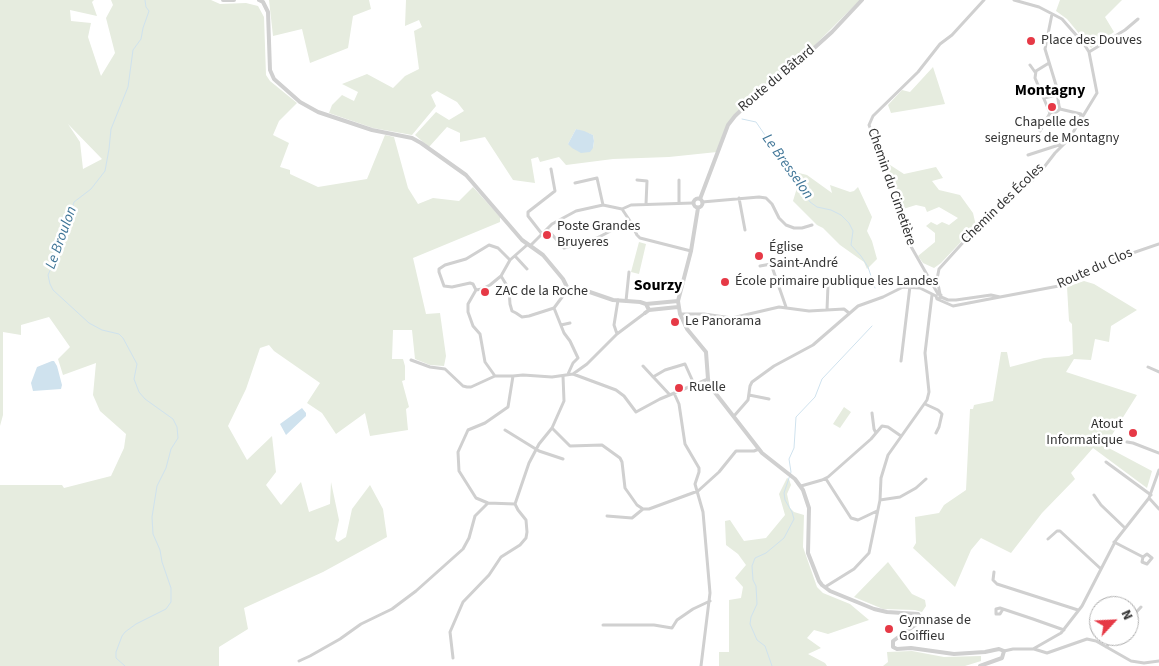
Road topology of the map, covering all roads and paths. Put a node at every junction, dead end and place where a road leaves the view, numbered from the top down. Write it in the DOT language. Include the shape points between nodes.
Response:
graph roads {
  1 [pos="223,0"];
  2 [pos="234,0"];
  3 [pos="862,0"];
  4 [pos="984,0"];
  5 [pos="1014,0"];
  6 [pos="262,1"];
  7 [pos="1052,14"];
  8 [pos="1138,19"];
  9 [pos="1089,52"];
  10 [pos="1048,61"];
  11 [pos="1030,65"];
  12 [pos="1035,72"];
  13 [pos="1058,96"];
  14 [pos="1044,98"];
  15 [pos="1090,106"];
  16 [pos="1060,109"];
  17 [pos="1050,113"];
  18 [pos="1081,114"];
  19 [pos="1080,122"];
  20 [pos="1040,131"];
  21 [pos="1065,143"];
  22 [pos="1028,155"];
  23 [pos="551,169"];
  24 [pos="637,180"];
  25 [pos="679,180"];
  26 [pos="575,184"];
  27 [pos="740,198"];
  28 [pos="701,201"];
  29 [pos="694,203"];
  30 [pos="604,204"];
  31 [pos="646,204"];
  32 [pos="679,204"];
  33 [pos="698,208"];
  34 [pos="622,209"];
  35 [pos="630,221"];
  36 [pos="812,225"];
  37 [pos="548,229"];
  38 [pos="745,230"];
  39 [pos="542,234"];
  40 [pos="1159,244"];
  41 [pos="529,246"];
  42 [pos="691,251"];
  43 [pos="515,256"];
  44 [pos="510,260"];
  45 [pos="760,266"];
  46 [pos="527,269"];
  47 [pos="629,272"];
  48 [pos="501,276"];
  49 [pos="826,279"];
  50 [pos="910,286"];
  51 [pos="476,290"];
  52 [pos="568,290"];
  53 [pos="938,296"];
  54 [pos="1000,297"];
  55 [pos="618,300"];
  56 [pos="626,301"];
  57 [pos="678,301"];
  58 [pos="646,304"];
  59 [pos="678,307"];
  60 [pos="786,307"];
  61 [pos="554,308"];
  62 [pos="827,310"];
  63 [pos="647,312"];
  64 [pos="849,313"];
  65 [pos="680,314"];
  66 [pos="570,323"];
  67 [pos="561,325"];
  68 [pos="617,334"];
  69 [pos="411,360"];
  70 [pos="901,361"];
  71 [pos="643,366"];
  72 [pos="1148,367"];
  73 [pos="1159,372"];
  74 [pos="571,374"];
  75 [pos="494,376"];
  76 [pos="513,376"];
  77 [pos="563,376"];
  78 [pos="653,377"];
  79 [pos="708,379"];
  80 [pos="694,384"];
  81 [pos="672,394"];
  82 [pos="749,395"];
  83 [pos="769,399"];
  84 [pos="925,404"];
  85 [pos="872,413"];
  86 [pos="734,416"];
  87 [pos="552,428"];
  88 [pos="505,430"];
  89 [pos="876,433"];
  90 [pos="936,433"];
  91 [pos="901,436"];
  92 [pos="1127,442"];
  93 [pos="759,448"];
  94 [pos="536,449"];
  95 [pos="1159,453"];
  96 [pos="563,459"];
  97 [pos="1106,462"];
  98 [pos="1159,470"];
  99 [pos="826,479"];
  100 [pos="926,479"];
  101 [pos="801,486"];
  102 [pos="698,491"];
  103 [pos="1094,495"];
  104 [pos="1150,496"];
  105 [pos="880,500"];
  106 [pos="488,503"];
  107 [pos="515,504"];
  108 [pos="643,509"];
  109 [pos="1159,509"];
  110 [pos="878,510"];
  111 [pos="607,516"];
  112 [pos="1125,528"];
  113 [pos="1048,539"];
  114 [pos="1114,542"];
  115 [pos="1143,557"];
  116 [pos="1101,569"];
  117 [pos="994,572"];
  118 [pos="825,587"];
  119 [pos="710,601"];
  120 [pos="1002,609"];
  121 [pos="1078,610"];
  122 [pos="602,625"];
  123 [pos="1064,630"];
  124 [pos="1106,647"];
  125 [pos="1033,649"];
  126 [pos="1004,651"];
  127 [pos="453,658"];
  128 [pos="299,661"];
  129 [pos="1159,661"];
  130 [pos="701,666"];
  131 [pos="980,666"];
  1 -- 2 [label="street"];
  3 -- 28 [label="street, Route du Bâtard" via="832,32 780,73 735,116 728,126"];
  4 -- 53 [label="street, Chemin du Cimetière" via="873,116 869,125 909,243"];
  5 -- 7 [label="street"];
  6 -- 41 [label="street" via="268,12 270,70 274,79 309,108 372,130 412,138 460,169"];
  7 -- 9 [label="street" via="1062,19"];
  7 -- 10 [label="street" via="1045,49"];
  8 -- 9 [label="street"];
  9 -- 15 [label="street, Chemin des Écoles" via="1097,93"];
  10 -- 12 [label="street"];
  10 -- 13 [label="street"];
  11 -- 12 [label="street"];
  12 -- 14 [label="street"];
  13 -- 14 [label="street"];
  13 -- 16 [label="street"];
  14 -- 17 [label="street"];
  15 -- 18 [label="street"];
  15 -- 19 [label="street, Chemin des Écoles"];
  16 -- 17 [label="street"];
  16 -- 18 [label="street"];
  17 -- 20 [label="street"];
  18 -- 19 [label="street"];
  19 -- 21 [label="street, Chemin des Écoles"];
  21 -- 22 [label="street"];
  21 -- 53 [label="street, Chemin des Écoles" via="1038,175 977,226 940,269"];
  23 -- 39 [label="street" via="555,191 528,212"];
  24 -- 31 [label="street" via="647,181"];
  25 -- 32 [label="street"];
  26 -- 30 [label="street" via="598,178"];
  27 -- 28 [label="street"];
  27 -- 36 [label="street" via="766,198 786,225 794,228"];
  27 -- 38 [label="street"];
  28 -- 29 [label="street"];
  28 -- 33 [label="street"];
  29 -- 32 [label="street"];
  29 -- 33 [label="street"];
  30 -- 34 [label="street"];
  30 -- 37 [label="street" via="576,211"];
  31 -- 32 [label="street"];
  31 -- 34 [label="street"];
  33 -- 42 [label="street"];
  34 -- 35 [label="street"];
  35 -- 37 [label="street" via="597,238 564,248"];
  35 -- 42 [label="street" via="640,238"];
  37 -- 39 [label="street"];
  39 -- 41 [label="street"];
  40 -- 54 [label="street, Route du Clos" via="1112,260 1064,285"];
  41 -- 43 [label="street"];
  41 -- 52 [label="street" via="543,254"];
  42 -- 57 [label="street"];
  43 -- 44 [label="street"];
  43 -- 46 [label="street"];
  44 -- 48 [label="street"];
  44 -- 51 [label="street" via="498,248 489,245 460,262 439,269 444,286 470,283"];
  45 -- 60 [label="street" via="771,264"];
  47 -- 56 [label="street"];
  48 -- 51 [label="street"];
  48 -- 61 [label="street" via="509,289 510,304 516,314 529,316"];
  49 -- 62 [label="street"];
  50 -- 53 [label="street"];
  50 -- 64 [label="street" via="858,306"];
  50 -- 70 [label="street"];
  51 -- 75 [label="street" via="469,300 468,312 480,334 485,362"];
  52 -- 55 [label="street" via="581,289"];
  52 -- 61 [label="street"];
  53 -- 54 [label="street, Route du Clos" via="948,300 990,295"];
  53 -- 54 [label="street, Route du Clos" via="947,305 958,306"];
  53 -- 84 [label="street, Chemin des Écoles" via="925,353 929,392"];
  55 -- 56 [label="street"];
  55 -- 68 [label="street" via="614,325"];
  56 -- 58 [label="street"];
  57 -- 58 [label="street"];
  57 -- 59 [label="street"];
  58 -- 63 [label="street"];
  59 -- 63 [label="street"];
  59 -- 65 [label="street"];
  60 -- 62 [label="street"];
  60 -- 65 [label="street" via="732,318"];
  61 -- 67 [label="street"];
  62 -- 64 [label="street" via="844,309"];
  63 -- 68 [label="street"];
  64 -- 82 [label="street" via="813,345 752,382"];
  65 -- 79 [label="street" via="687,329 706,352"];
  66 -- 67 [label="street"];
  67 -- 74 [label="street" via="578,358 573,363"];
  68 -- 74 [label="street" via="587,364"];
  69 -- 75 [label="street" via="446,369 467,387"];
  71 -- 78 [label="street"];
  72 -- 73 [label="street"];
  74 -- 77 [label="street"];
  74 -- 81 [label="street" via="616,390 636,412"];
  75 -- 76 [label="street"];
  76 -- 77 [label="street"];
  76 -- 106 [label="street" via="508,407 468,430 458,452 459,471 476,498"];
  77 -- 87 [label="street" via="564,401"];
  78 -- 80 [label="street" via="685,364"];
  78 -- 81 [label="street"];
  79 -- 80 [label="street"];
  79 -- 86 [label="street"];
  80 -- 81 [label="street"];
  81 -- 102 [label="street" via="679,404 685,444 699,468 695,484"];
  82 -- 83 [label="street"];
  82 -- 86 [label="street" via="746,404"];
  84 -- 90 [label="street" via="942,414"];
  84 -- 91 [label="street"];
  85 -- 89 [label="street"];
  86 -- 93 [label="street"];
  87 -- 94 [label="street"];
  87 -- 108 [label="street" via="570,446 602,445 620,458 625,488"];
  88 -- 94 [label="street"];
  89 -- 91 [label="street" via="886,426"];
  89 -- 99 [label="street"];
  91 -- 105 [label="street" via="884,466"];
  92 -- 95 [label="street"];
  93 -- 101 [label="street"];
  93 -- 102 [label="street" via="736,451"];
  94 -- 96 [label="street"];
  94 -- 107 [label="street"];
  97 -- 104 [label="street"];
  98 -- 104 [label="street"];
  99 -- 101 [label="street"];
  99 -- 110 [label="street" via="853,520"];
  100 -- 105 [label="street" via="900,497"];
  101 -- 118 [label="street" via="809,508 808,553 816,575"];
  102 -- 108 [label="street"];
  102 -- 119 [label="street" via="703,512"];
  103 -- 112 [label="street"];
  104 -- 109 [label="street"];
  104 -- 112 [label="street"];
  105 -- 110 [label="street"];
  106 -- 107 [label="street"];
  106 -- 128 [label="street" via="475,516 463,549 416,591 392,609"];
  107 -- 127 [label="street" via="526,520 526,538 501,557 463,602 450,632"];
  108 -- 111 [label="street" via="632,518"];
  110 -- 118 [label="street" via="869,554 859,565"];
  112 -- 114 [label="street"];
  113 -- 116 [label="street" via="1060,531"];
  114 -- 115 [label="street"];
  114 -- 116 [label="street"];
  116 -- 121 [label="street"];
  117 -- 121 [label="street" via="996,584"];
  118 -- 126 [label="street" via="874,609 918,614 918,623 894,641 896,649 911,648 943,654"];
  119 -- 122 [label="street" via="677,620 672,628"];
  119 -- 130 [label="street"];
  120 -- 123 [label="street"];
  121 -- 123 [label="street"];
  123 -- 125 [label="street"];
  124 -- 125 [label="street" via="1087,639 1047,653"];
  124 -- 129 [label="street" via="1132,661"];
  125 -- 126 [label="street"];
  126 -- 131 [label="street" via="1002,658"];
}
